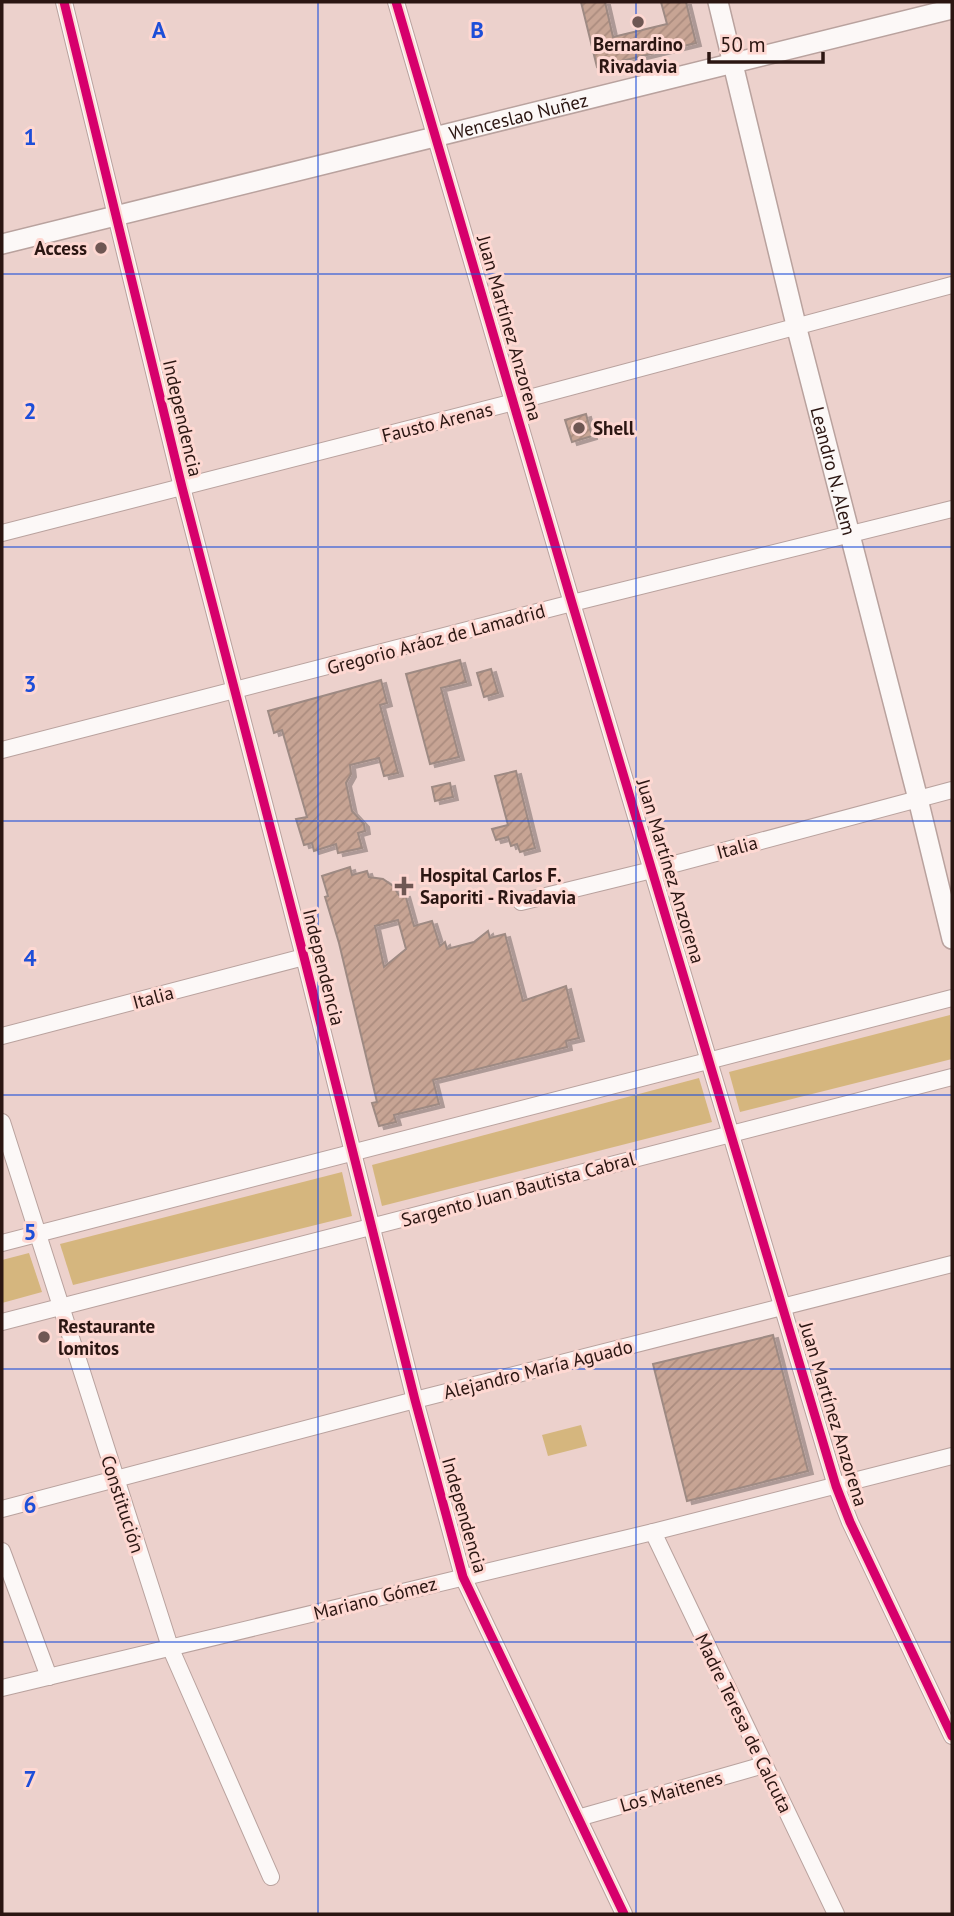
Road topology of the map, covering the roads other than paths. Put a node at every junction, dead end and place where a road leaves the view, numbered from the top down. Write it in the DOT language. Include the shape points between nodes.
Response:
graph roads {
  1 [pos="64,2"];
  2 [pos="397,2"];
  3 [pos="718,2"];
  4 [pos="952,9"];
  5 [pos="733,62"];
  6 [pos="435,136"];
  7 [pos="117,215"];
  8 [pos="2,244"];
  9 [pos="952,285"];
  10 [pos="797,328"];
  11 [pos="514,402"];
  12 [pos="182,487"];
  13 [pos="952,509"];
  14 [pos="2,533"];
  15 [pos="849,535"];
  16 [pos="572,603"];
  17 [pos="236,691"];
  18 [pos="2,750"];
  19 [pos="952,790"];
  20 [pos="918,799"];
  21 [pos="652,870"];
  22 [pos="521,902"];
  23 [pos="952,939"];
  24 [pos="304,957"];
  25 [pos="952,998"];
  26 [pos="2,1036"];
  27 [pos="710,1062"];
  28 [pos="952,1077"];
  29 [pos="2,1122"];
  30 [pos="731,1133"];
  31 [pos="353,1153"];
  32 [pos="370,1228"];
  33 [pos="37,1234"];
  34 [pos="2,1243"];
  35 [pos="952,1264"];
  36 [pos="60,1307"];
  37 [pos="783,1307"];
  38 [pos="2,1322"];
  39 [pos="415,1400"];
  40 [pos="952,1456"];
  41 [pos="116,1480"];
  42 [pos="836,1486"];
  43 [pos="2,1509"];
  44 [pos="653,1532"];
  45 [pos="2,1551"];
  46 [pos="463,1577"];
  47 [pos="170,1647"];
  48 [pos="49,1676"];
  49 [pos="2,1688"];
  50 [pos="952,1736"];
  51 [pos="764,1765"];
  52 [pos="578,1818"];
  53 [pos="271,1877"];
  54 [pos="624,1914"];
  55 [pos="836,1914"];
  1 -- 7 [label="street, Independencia"];
  2 -- 6 [label="street, Juan Martínez Anzorena"];
  3 -- 5 [label="street, Leandro N. Alem"];
  4 -- 5 [label="street, Wenceslao Nuñez"];
  5 -- 6 [label="street, Wenceslao Nuñez"];
  5 -- 10 [label="street, Leandro N. Alem"];
  6 -- 7 [label="street, Wenceslao Nuñez"];
  6 -- 11 [label="street, Juan Martínez Anzorena"];
  7 -- 8 [label="street, Wenceslao Nuñez"];
  7 -- 12 [label="street, Independencia"];
  9 -- 10 [label="street, Fausto Arenas"];
  10 -- 11 [label="street, Fausto Arenas"];
  10 -- 15 [label="street, Leandro N. Alem"];
  11 -- 12 [label="street, Fausto Arenas"];
  11 -- 16 [label="street, Juan Martínez Anzorena"];
  12 -- 14 [label="street, Fausto Arenas"];
  12 -- 17 [label="street, Independencia"];
  13 -- 15 [label="street, Gregorio Aráoz de Lamadrid"];
  15 -- 16 [label="street, Gregorio Aráoz de Lamadrid"];
  15 -- 20 [label="street, Leandro N. Alem"];
  16 -- 17 [label="street, Gregorio Aráoz de Lamadrid"];
  16 -- 21 [label="street, Juan Martínez Anzorena"];
  17 -- 18 [label="street, Gregorio Aráoz de Lamadrid"];
  17 -- 24 [label="street, Independencia"];
  19 -- 20 [label="street, Italia"];
  20 -- 21 [label="street, Italia"];
  20 -- 23 [label="street, Leandro N. Alem"];
  21 -- 22 [label="street, Italia"];
  21 -- 27 [label="street, Juan Martínez Anzorena"];
  24 -- 26 [label="street, Italia"];
  24 -- 31 [label="street, Independencia"];
  25 -- 27 [label="street"];
  27 -- 30 [label="street, Juan Martínez Anzorena"];
  27 -- 31 [label="street"];
  28 -- 30 [label="street, Sargento Juan Bautista Cabral"];
  29 -- 33 [label="street, Constitución"];
  30 -- 32 [label="street, Sargento Juan Bautista Cabral"];
  30 -- 37 [label="street, Juan Martínez Anzorena"];
  31 -- 32 [label="street, Independencia"];
  31 -- 33 [label="street"];
  32 -- 36 [label="street, Sargento Juan Bautista Cabral"];
  32 -- 39 [label="street, Independencia"];
  33 -- 34 [label="street"];
  33 -- 36 [label="street, Constitución"];
  35 -- 37 [label="street, Alejandro María Aguado"];
  36 -- 38 [label="street, Sargento Juan Bautista Cabral"];
  36 -- 41 [label="street, Constitución"];
  37 -- 39 [label="street, Alejandro María Aguado"];
  37 -- 42 [label="street, Juan Martínez Anzorena"];
  39 -- 41 [label="street, Alejandro María Aguado"];
  39 -- 46 [label="street, Independencia"];
  40 -- 42 [label="street, Mariano Gómez"];
  41 -- 43 [label="street, Alejandro María Aguado"];
  41 -- 47 [label="street, Constitución"];
  42 -- 44 [label="street, Mariano Gómez"];
  42 -- 50 [label="street, Juan Martínez Anzorena"];
  44 -- 46 [label="street, Mariano Gómez"];
  44 -- 51 [label="street, Madre Teresa de Calcuta"];
  45 -- 48 [label="street"];
  46 -- 47 [label="street, Mariano Gómez"];
  46 -- 52 [label="street, Independencia"];
  47 -- 48 [label="street, Mariano Gómez"];
  47 -- 53 [label="street, Constitución"];
  48 -- 49 [label="street, Mariano Gómez"];
  51 -- 52 [label="street, Los Maitenes"];
  51 -- 55 [label="street, Madre Teresa de Calcuta"];
  52 -- 54 [label="street, Independencia"];
}
